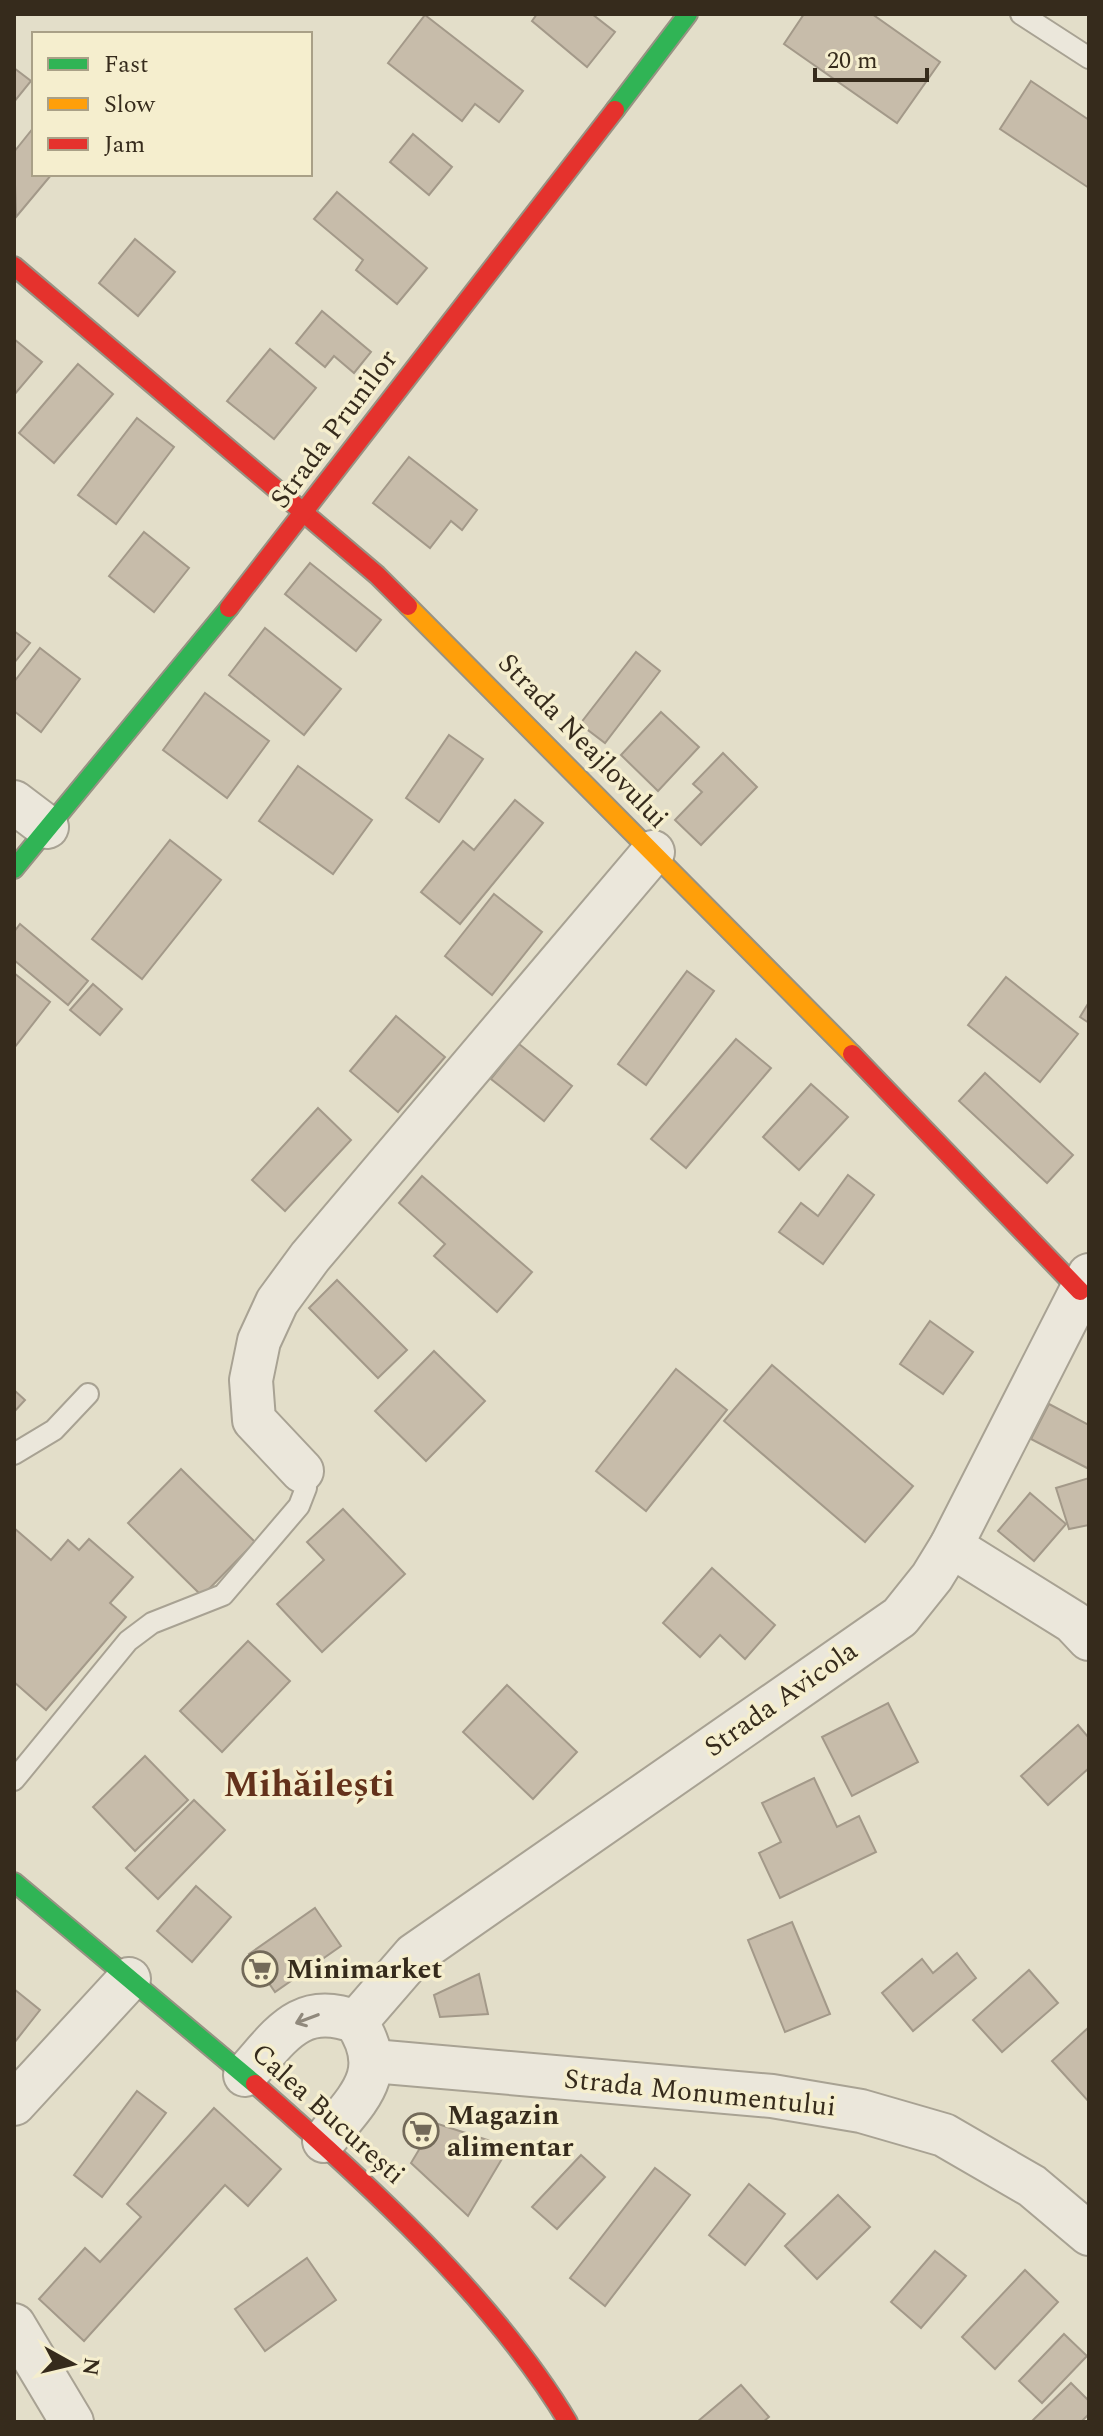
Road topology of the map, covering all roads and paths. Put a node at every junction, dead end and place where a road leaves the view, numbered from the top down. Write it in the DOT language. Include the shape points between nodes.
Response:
graph roads {
  1 [pos="688,14"];
  2 [pos="1022,14"];
  3 [pos="1089,58"];
  4 [pos="14,266"];
  5 [pos="305,513"];
  6 [pos="14,802"];
  7 [pos="47,827"];
  8 [pos="653,852"];
  9 [pos="14,869"];
  10 [pos="1084,1283"];
  11 [pos="88,1394"];
  12 [pos="14,1454"];
  13 [pos="302,1471"];
  14 [pos="951,1546"];
  15 [pos="1084,1625"];
  16 [pos="14,1780"];
  17 [pos="14,1882"];
  18 [pos="129,1979"];
  19 [pos="356,2022"];
  20 [pos="373,2061"];
  21 [pos="245,2075"];
  22 [pos="14,2104"];
  23 [pos="324,2141"];
  24 [pos="1089,2234"];
  25 [pos="14,2325"];
  26 [pos="72,2422"];
  27 [pos="568,2422"];
  1 -- 5 [label="street, Strada Prunilor"];
  2 -- 3 [label="lane"];
  4 -- 5 [label="street, Strada Neajlovului"];
  5 -- 7 [label="street, Strada Prunilor"];
  5 -- 8 [label="street, Strada Neajlovului" via="377,575"];
  6 -- 7 [label="street"];
  7 -- 9 [label="street, Strada Prunilor"];
  8 -- 10 [label="street, Strada Neajlovului"];
  8 -- 13 [label="street" via="277,1302 259,1341 251,1380 254,1420"];
  10 -- 14 [label="street, Strada Avicola"];
  11 -- 12 [label="lane" via="54,1430"];
  13 -- 16 [label="lane" via="306,1488 299,1506 249,1568 223,1595 152,1623 128,1641"];
  14 -- 15 [label="street"];
  14 -- 19 [label="street, Strada Avicola" via="900,1617 414,1955"];
  17 -- 18 [label="street, Calea București"];
  18 -- 21 [label="street, Calea București"];
  18 -- 22 [label="street"];
  19 -- 20 [label="street"];
  19 -- 21 [label="street, one-way" via="325,2013 299,2020"];
  20 -- 23 [label="street" via="363,2091"];
  20 -- 24 [label="street, Strada Monumentului" via="772,2096 861,2111 944,2135 1032,2186"];
  21 -- 23 [label="street, Calea București"];
  23 -- 27 [label="street, Calea București" via="510,2340"];
  25 -- 26 [label="street"];
}
